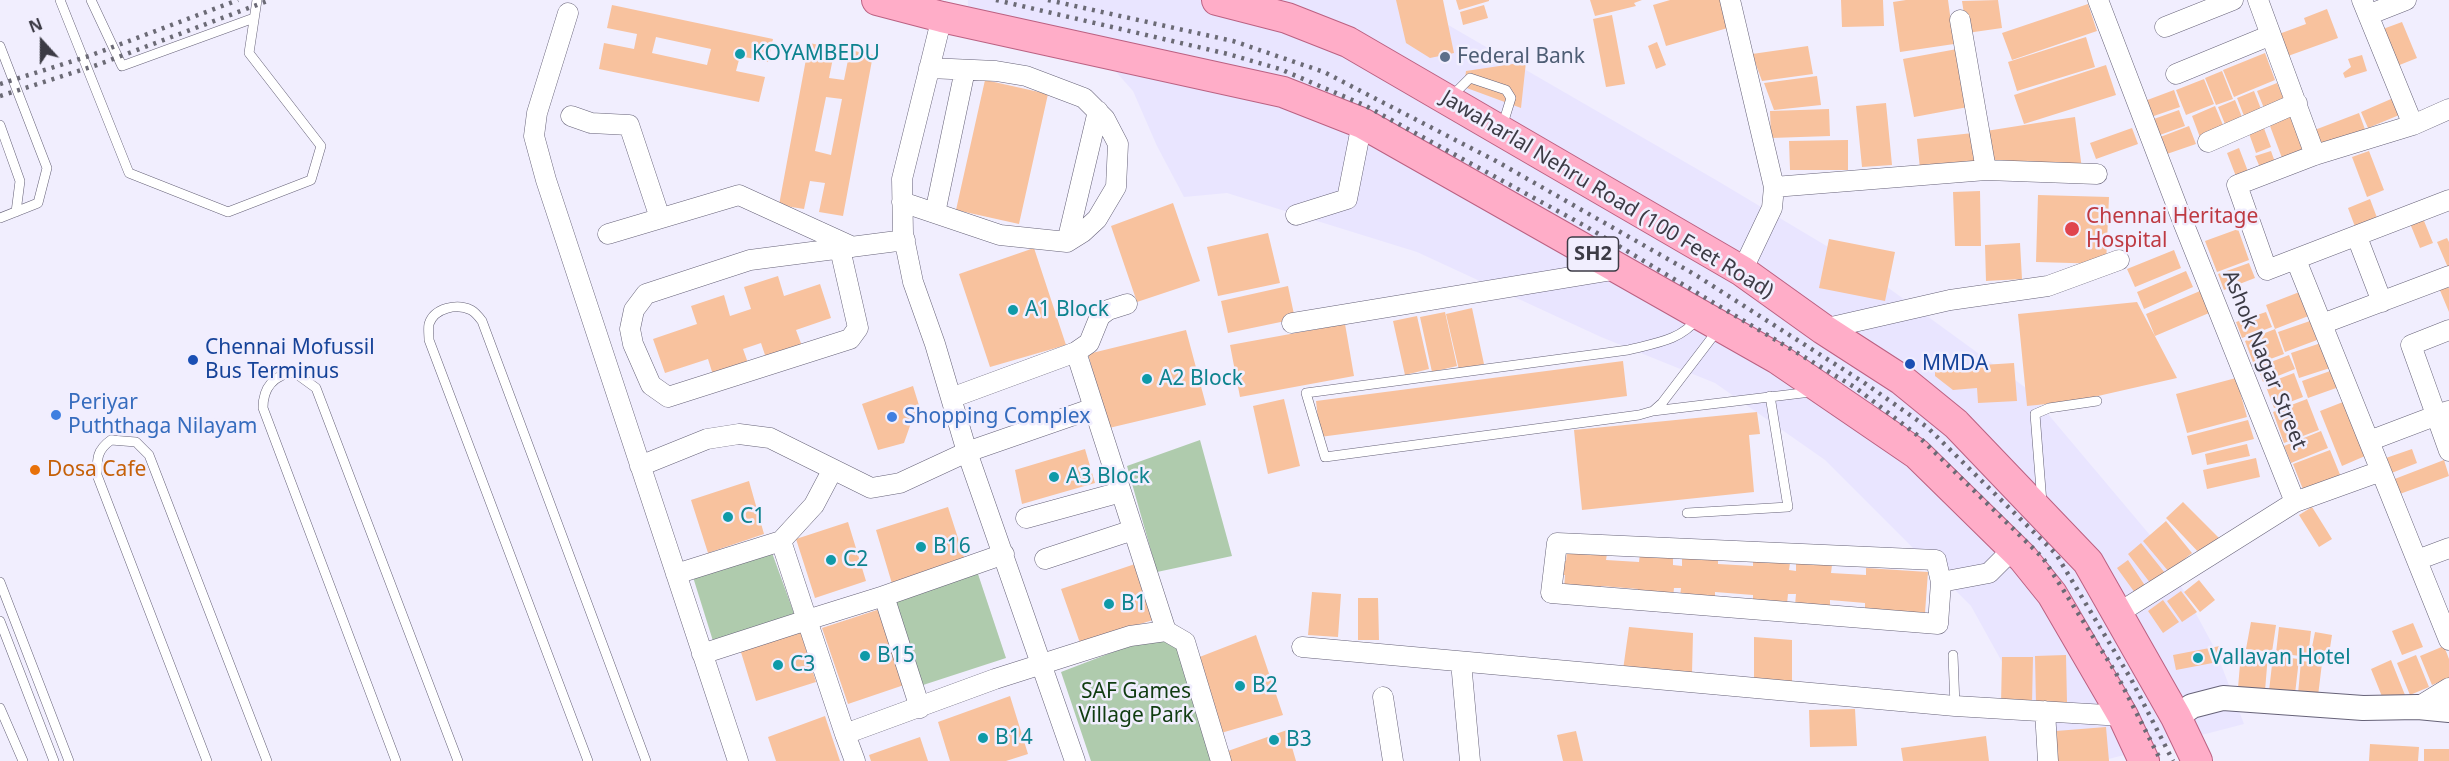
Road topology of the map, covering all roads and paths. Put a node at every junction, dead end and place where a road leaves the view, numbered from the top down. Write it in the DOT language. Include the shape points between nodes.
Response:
graph roads {
  1 [pos="60,0"];
  2 [pos="91,0"];
  3 [pos="257,0"];
  4 [pos="877,0"];
  5 [pos="1217,0"];
  6 [pos="1730,0"];
  7 [pos="2098,0"];
  8 [pos="2233,0"];
  9 [pos="2258,0"];
  10 [pos="2406,0"];
  11 [pos="944,8"];
  12 [pos="2365,8"];
  13 [pos="1287,9"];
  14 [pos="568,13"];
  15 [pos="254,18"];
  16 [pos="1960,20"];
  17 [pos="2165,27"];
  18 [pos="2271,35"];
  19 [pos="0,46"];
  20 [pos="929,68"];
  21 [pos="965,70"];
  22 [pos="2176,74"];
  23 [pos="2297,104"];
  24 [pos="2449,109"];
  25 [pos="1098,111"];
  26 [pos="571,116"];
  27 [pos="1362,123"];
  28 [pos="0,125"];
  29 [pos="2413,125"];
  30 [pos="2208,142"];
  31 [pos="2315,155"];
  32 [pos="1986,170"];
  33 [pos="2097,174"];
  34 [pos="1774,187"];
  35 [pos="2449,200"];
  36 [pos="903,202"];
  37 [pos="16,212"];
  38 [pos="935,213"];
  39 [pos="1296,215"];
  40 [pos="0,218"];
  41 [pos="660,218"];
  42 [pos="608,234"];
  43 [pos="2357,237"];
  44 [pos="905,240"];
  45 [pos="1066,242"];
  46 [pos="846,248"];
  47 [pos="2119,260"];
  48 [pos="2296,260"];
  49 [pos="1619,269"];
  50 [pos="1742,271"];
  51 [pos="2449,276"];
  52 [pos="2382,302"];
  53 [pos="1127,304"];
  54 [pos="1711,321"];
  55 [pos="1292,323"];
  56 [pos="2322,324"];
  57 [pos="1823,329"];
  58 [pos="2449,330"];
  59 [pos="1076,352"];
  60 [pos="1822,391"];
  61 [pos="1770,396"];
  62 [pos="951,398"];
  63 [pos="2097,401"];
  64 [pos="1094,408"];
  65 [pos="1653,411"];
  66 [pos="2443,413"];
  67 [pos="2369,441"];
  68 [pos="2449,451"];
  69 [pos="967,452"];
  70 [pos="640,466"];
  71 [pos="833,469"];
  72 [pos="2381,471"];
  73 [pos="1121,492"];
  74 [pos="2295,502"];
  75 [pos="1687,513"];
  76 [pos="2043,515"];
  77 [pos="1026,518"];
  78 [pos="1133,530"];
  79 [pos="781,541"];
  80 [pos="2449,548"];
  81 [pos="2013,549"];
  82 [pos="1004,554"];
  83 [pos="1045,559"];
  84 [pos="2417,560"];
  85 [pos="675,574"];
  86 [pos="0,582"];
  87 [pos="1941,582"];
  88 [pos="884,596"];
  89 [pos="2117,614"];
  90 [pos="807,620"];
  91 [pos="0,621"];
  92 [pos="1166,632"];
  93 [pos="2449,640"];
  94 [pos="1302,647"];
  95 [pos="702,654"];
  96 [pos="1953,655"];
  97 [pos="1461,663"];
  98 [pos="1043,664"];
  99 [pos="2449,688"];
  100 [pos="1383,697"];
  101 [pos="1955,706"];
  102 [pos="2418,707"];
  103 [pos="0,708"];
  104 [pos="920,708"];
  105 [pos="2449,710"];
  106 [pos="2045,711"];
  107 [pos="2123,716"];
  108 [pos="2176,717"];
  109 [pos="845,734"];
  110 [pos="22,761"];
  111 [pos="54,761"];
  112 [pos="69,761"];
  113 [pos="207,761"];
  114 [pos="267,761"];
  115 [pos="396,761"];
  116 [pos="458,761"];
  117 [pos="588,761"];
  118 [pos="646,761"];
  119 [pos="738,761"];
  120 [pos="855,761"];
  121 [pos="1075,761"];
  122 [pos="1221,761"];
  123 [pos="1393,761"];
  124 [pos="1470,761"];
  125 [pos="2048,761"];
  126 [pos="2144,761"];
  127 [pos="2197,761"];
  1 -- 15 [label="lane" via="129,173 228,212 311,180 321,146 249,53"];
  2 -- 15 [label="lane" via="122,66"];
  3 -- 15 [label="lane"];
  4 -- 11 [label="main road, SH2"];
  5 -- 13 [label="main road, Jawaharlal Nehru Road (100 Feet Road)"];
  6 -- 34 [label="street"];
  7 -- 74 [label="street, Ashok Nagar Street"];
  8 -- 17 [label="street"];
  9 -- 18 [label="street"];
  10 -- 12 [label="street"];
  11 -- 20 [label="street"];
  11 -- 27 [label="main road, SH2" via="1283,92"];
  12 -- 29 [label="street"];
  13 -- 50 [label="main road, Jawaharlal Nehru Road (100 Feet Road)"];
  14 -- 70 [label="street" via="537,113 534,136"];
  16 -- 32 [label="street"];
  18 -- 22 [label="street"];
  18 -- 23 [label="street"];
  19 -- 37 [label="lane" via="47,168 38,203"];
  20 -- 21 [label="street"];
  20 -- 36 [label="street" via="902,179"];
  21 -- 25 [label="street" via="1026,76 1084,98"];
  21 -- 38 [label="street"];
  23 -- 30 [label="street"];
  23 -- 31 [label="street"];
  24 -- 29 [label="street"];
  25 -- 45 [label="street"];
  25 -- 45 [label="street" via="1118,144 1116,187 1097,219"];
  26 -- 41 [label="street" via="591,123 629,124"];
  27 -- 39 [label="street" via="1347,199"];
  27 -- 49 [label="main road, SH2"];
  28 -- 37 [label="lane" via="20,181"];
  29 -- 31 [label="street"];
  31 -- 48 [label="street" via="2237,185 2267,270"];
  32 -- 33 [label="street"];
  32 -- 34 [label="street"];
  34 -- 50 [label="street" via="1772,208"];
  35 -- 43 [label="street"];
  36 -- 38 [label="street"];
  36 -- 44 [label="street"];
  37 -- 40 [label="lane"];
  38 -- 45 [label="street" via="1000,235"];
  41 -- 42 [label="street"];
  41 -- 46 [label="street" via="739,195"];
  43 -- 48 [label="street"];
  43 -- 52 [label="street"];
  44 -- 46 [label="street"];
  44 -- 62 [label="street" via="913,282"];
  46 -- 46 [label="street" via="750,260 646,294 634,310 630,329 651,385 668,397 850,339 858,328"];
  47 -- 57 [label="street" via="2048,286 1950,300"];
  48 -- 56 [label="street"];
  49 -- 54 [label="main road, SH2"];
  49 -- 55 [label="street"];
  50 -- 57 [label="main road, Jawaharlal Nehru Road (100 Feet Road)"];
  51 -- 52 [label="street"];
  52 -- 56 [label="street"];
  53 -- 59 [label="street" via="1100,316 1089,344"];
  54 -- 60 [label="main road, SH2" via="1778,359"];
  54 -- 65 [label="lane" via="1662,403"];
  54 -- 65 [label="lane" via="1666,340 1628,350 1306,393 1325,458"];
  56 -- 67 [label="street"];
  57 -- 76 [label="main road, Jawaharlal Nehru Road (100 Feet Road)" via="1902,380 1956,424"];
  58 -- 66 [label="street" via="2411,345"];
  59 -- 62 [label="street"];
  59 -- 64 [label="street"];
  60 -- 61 [label="lane"];
  60 -- 81 [label="main road, SH2" via="1917,454"];
  61 -- 65 [label="lane"];
  61 -- 75 [label="lane" via="1788,507"];
  62 -- 69 [label="street"];
  63 -- 76 [label="lane" via="2035,414"];
  64 -- 69 [label="street"];
  64 -- 73 [label="street"];
  66 -- 67 [label="street"];
  66 -- 68 [label="street"];
  67 -- 72 [label="street"];
  69 -- 71 [label="street" via="900,483 871,488"];
  69 -- 82 [label="street"];
  70 -- 71 [label="street" via="707,440 739,434 770,438"];
  70 -- 85 [label="street"];
  71 -- 79 [label="street" via="814,504"];
  72 -- 74 [label="street"];
  72 -- 84 [label="street"];
  73 -- 77 [label="street"];
  73 -- 78 [label="street"];
  74 -- 89 [label="street"];
  76 -- 89 [label="main road, Jawaharlal Nehru Road (100 Feet Road)" via="2088,562"];
  78 -- 83 [label="street"];
  78 -- 92 [label="street"];
  79 -- 85 [label="street"];
  79 -- 90 [label="street"];
  80 -- 84 [label="street"];
  81 -- 87 [label="street" via="1989,573"];
  81 -- 107 [label="main road, SH2" via="2052,594"];
  82 -- 88 [label="street"];
  82 -- 98 [label="street"];
  84 -- 93 [label="street"];
  85 -- 95 [label="street"];
  86 -- 112 [label="lane"];
  87 -- 87 [label="street" via="1936,560 1557,543 1551,593 1938,624"];
  88 -- 90 [label="street"];
  88 -- 104 [label="street"];
  89 -- 108 [label="main road, Jawaharlal Nehru Road (100 Feet Road)"];
  90 -- 95 [label="street"];
  90 -- 109 [label="street"];
  91 -- 111 [label="lane"];
  92 -- 98 [label="street" via="1130,636"];
  92 -- 122 [label="street" via="1185,642"];
  94 -- 97 [label="street"];
  95 -- 119 [label="street"];
  96 -- 101 [label="lane"];
  97 -- 101 [label="street"];
  97 -- 124 [label="street"];
  98 -- 104 [label="street"];
  98 -- 121 [label="street"];
  99 -- 102 [label="street"];
  100 -- 123 [label="street"];
  101 -- 106 [label="street"];
  102 -- 105 [label="street"];
  102 -- 108 [label="street" via="2363,708 2223,698 2192,706"];
  103 -- 110 [label="lane"];
  104 -- 109 [label="street"];
  106 -- 107 [label="street"];
  106 -- 125 [label="street"];
  107 -- 126 [label="main road, SH2"];
  108 -- 127 [label="main road, Jawaharlal Nehru Road (100 Feet Road)"];
  109 -- 120 [label="street"];
  113 -- 114 [label="lane" via="97,475 100,447 111,440 136,442 148,456"];
  115 -- 116 [label="lane" via="263,408 263,395 281,374 294,372 316,388"];
  117 -- 118 [label="lane" via="429,340 429,323 448,307 473,311 482,321"];
}
